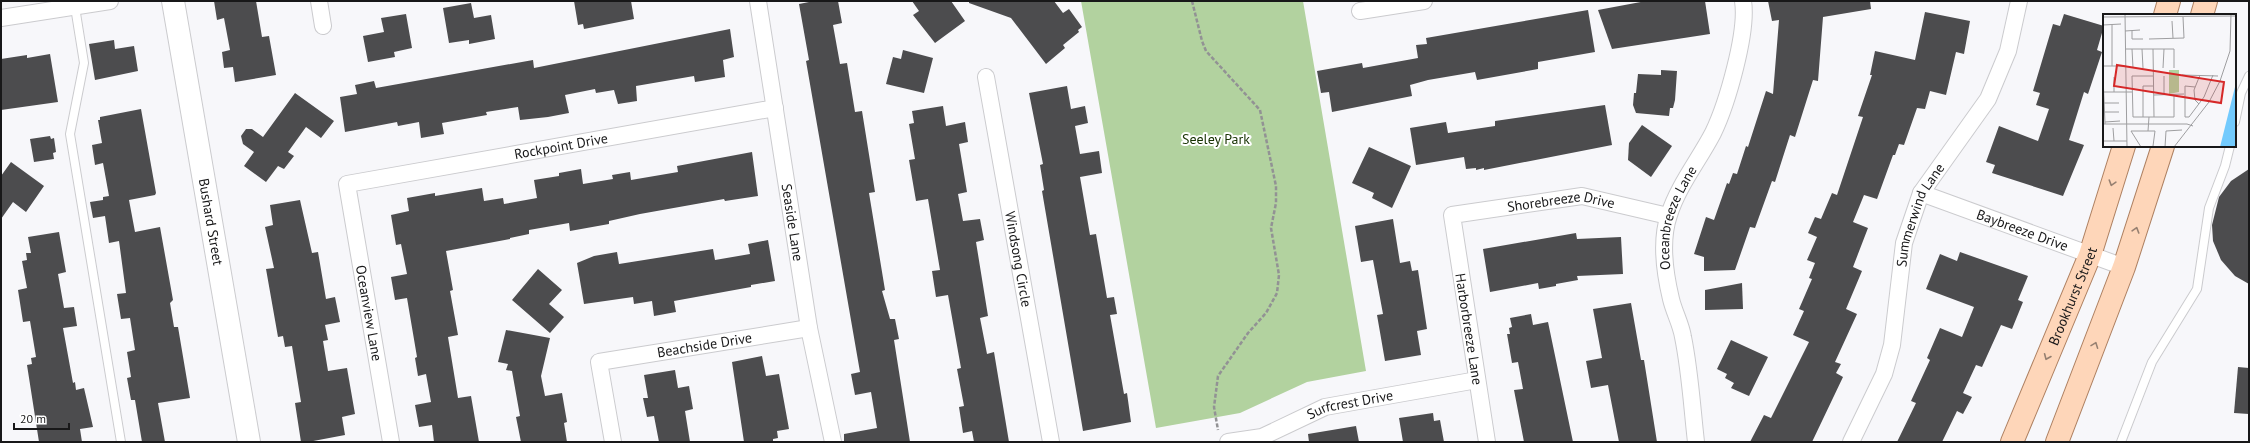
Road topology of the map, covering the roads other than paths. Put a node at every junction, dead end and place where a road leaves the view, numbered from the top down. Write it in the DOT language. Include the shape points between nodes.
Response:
graph roads {
  1 [pos="110,1"];
  2 [pos="173,1"];
  3 [pos="319,1"];
  4 [pos="758,1"];
  5 [pos="1424,1"];
  6 [pos="1743,1"];
  7 [pos="2019,1"];
  8 [pos="2170,1"];
  9 [pos="2206,1"];
  10 [pos="75,7"];
  11 [pos="1360,11"];
  12 [pos="2165,14"];
  13 [pos="2202,14"];
  14 [pos="1,18"];
  15 [pos="323,26"];
  16 [pos="2249,76"];
  17 [pos="986,77"];
  18 [pos="775,108"];
  19 [pos="2236,118"];
  20 [pos="2124,147"];
  21 [pos="2163,147"];
  22 [pos="2230,147"];
  23 [pos="347,184"];
  24 [pos="1921,193"];
  25 [pos="1452,215"];
  26 [pos="1668,216"];
  27 [pos="2090,255"];
  28 [pos="2124,267"];
  29 [pos="809,328"];
  30 [pos="1477,380"];
  31 [pos="1224,438"];
  32 [pos="1263,439"];
  33 [pos="121,442"];
  34 [pos="249,442"];
  35 [pos="392,442"];
  36 [pos="613,442"];
  37 [pos="833,442"];
  38 [pos="1051,442"];
  39 [pos="1487,442"];
  40 [pos="1696,442"];
  41 [pos="1851,442"];
  42 [pos="2012,442"];
  43 [pos="2057,442"];
  44 [pos="2121,442"];
  1 -- 10 [label="street"];
  2 -- 34 [label="street, Bushard Street"];
  3 -- 15 [label="street"];
  4 -- 18 [label="street, Seaside Lane"];
  5 -- 11 [label="street"];
  6 -- 26 [label="street, Oceanbreeze Lane" via="1739,50 1729,89 1714,132"];
  7 -- 24 [label="street, Summerwind Lane" via="2008,51 1988,99"];
  8 -- 12 [label="main road"];
  9 -- 13 [label="main road"];
  10 -- 14 [label="street"];
  10 -- 33 [label="lane" via="84,63 70,134"];
  16 -- 19 [label="lane"];
  17 -- 38 [label="street, Windsong Circle"];
  18 -- 23 [label="street, Rockpoint Drive"];
  18 -- 29 [label="street, Seaside Lane"];
  20 -- 27 [label="main road, Brookhurst Street, one-way"];
  28 -- 21 [label="main road, one-way"];
  22 -- 44 [label="lane" via="2226,166 2209,208 2197,289 2152,362"];
  23 -- 35 [label="street, Oceanview Lane"];
  24 -- 27 [label="street, Baybreeze Drive"];
  24 -- 41 [label="street, Summerwind Lane" via="1904,244 1892,346 1884,374"];
  25 -- 26 [label="street, Shorebreeze Drive" via="1582,196"];
  25 -- 30 [label="street, Harborbreeze Lane"];
  26 -- 40 [label="street, Oceanbreeze Lane" via="1665,268 1671,300 1683,336"];
  27 -- 28 [label="street, Baybreeze Drive"];
  27 -- 42 [label="main road, Brookhurst Street, one-way"];
  43 -- 28 [label="main road, one-way"];
  29 -- 36 [label="street, Beachside Drive" via="599,362"];
  29 -- 37 [label="street, Seaside Lane"];
  30 -- 32 [label="street, Surfcrest Drive" via="1325,407"];
  30 -- 39 [label="street, Harborbreeze Lane"];
  31 -- 32 [label="street, Surfcrest Drive"];
}
